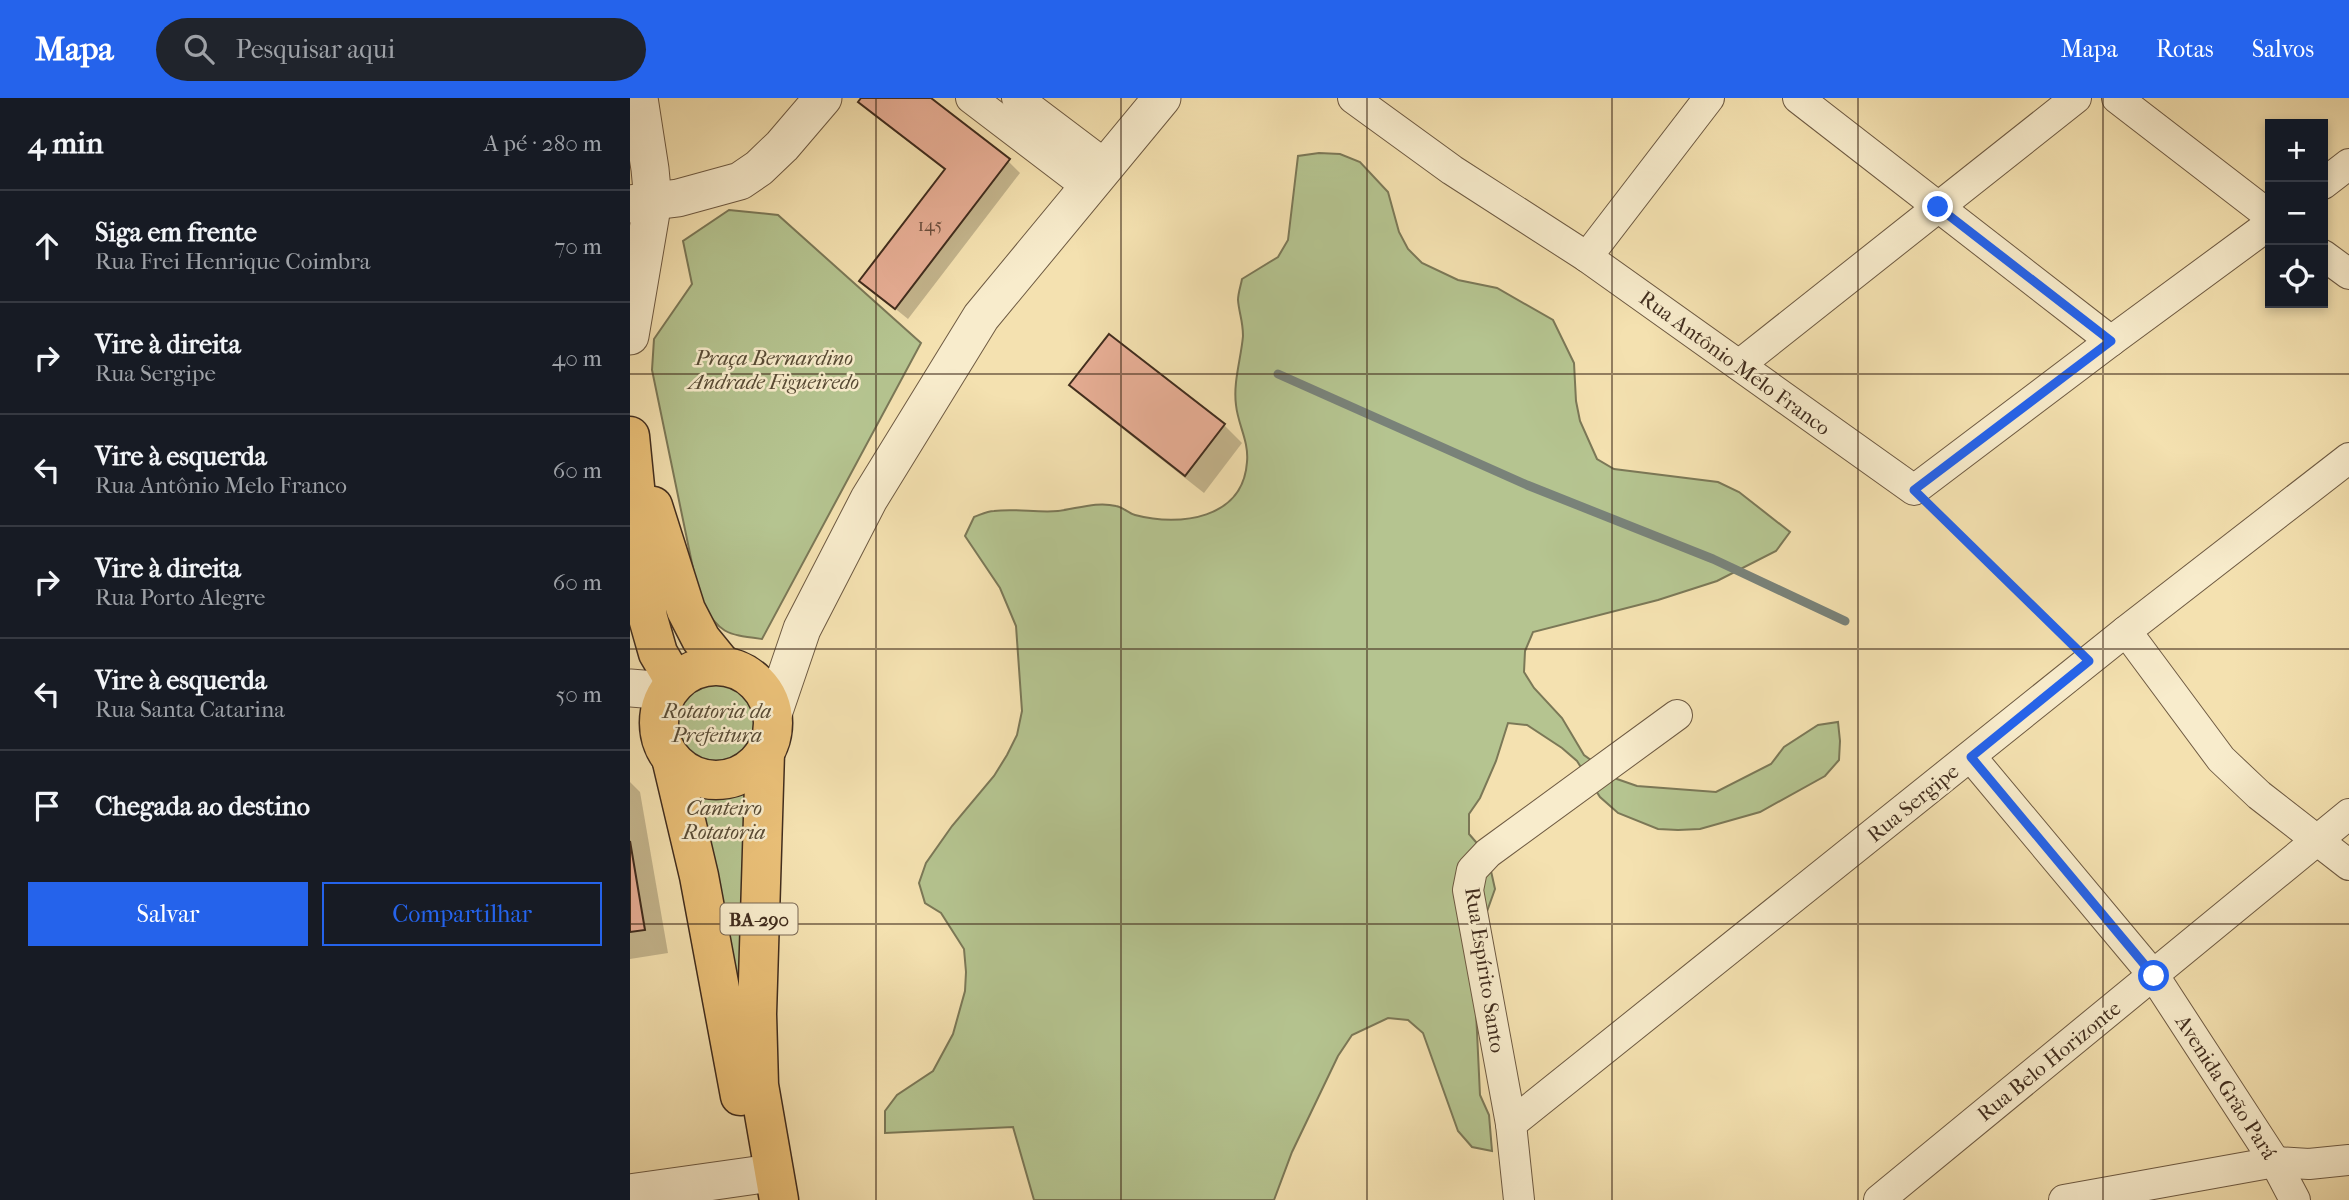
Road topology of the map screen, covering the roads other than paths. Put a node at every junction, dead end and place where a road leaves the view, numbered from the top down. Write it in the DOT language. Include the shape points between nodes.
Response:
graph roads {
  1 [pos="639,98"];
  2 [pos="823,98"];
  3 [pos="971,98"];
  4 [pos="1017,98"];
  5 [pos="1162,98"];
  6 [pos="1353,98"];
  7 [pos="1709,98"];
  8 [pos="1798,98"];
  9 [pos="2076,98"];
  10 [pos="2118,98"];
  11 [pos="2349,164"];
  12 [pos="1098,177"];
  13 [pos="2326,182"];
  14 [pos="641,202"];
  15 [pos="1938,207"];
  16 [pos="2265,212"];
  17 [pos="2265,228"];
  18 [pos="1587,257"];
  19 [pos="2328,259"];
  20 [pos="2349,274"];
  21 [pos="630,336"];
  22 [pos="2111,341"];
  23 [pos="1740,365"];
  24 [pos="632,446"];
  25 [pos="2349,458"];
  26 [pos="2126,631"];
  27 [pos="723,666"];
  28 [pos="671,687"];
  29 [pos="630,688"];
  30 [pos="1677,715"];
  31 [pos="769,735"];
  32 [pos="1971,757"];
  33 [pos="672,762"];
  34 [pos="2349,814"];
  35 [pos="2319,841"];
  36 [pos="2349,864"];
  37 [pos="2154,976"];
  38 [pos="1511,1124"];
  39 [pos="2349,1160"];
  40 [pos="2276,1162"];
  41 [pos="704,1191"];
  42 [pos="766,1192"];
  43 [pos="630,1193"];
  44 [pos="1519,1200"];
  45 [pos="1879,1200"];
  46 [pos="2064,1200"];
  47 [pos="2295,1200"];
  1 -- 14 [label="street" via="650,169"];
  2 -- 14 [label="street" via="782,146 740,181 678,198"];
  3 -- 12 [label="street"];
  4 -- 12 [label="street"];
  5 -- 12 [label="street"];
  6 -- 18 [label="street, Rua Antônio Melo Franco" via="1452,170"];
  7 -- 18 [label="street"];
  8 -- 15 [label="street"];
  9 -- 15 [label="street"];
  10 -- 16 [label="street"];
  11 -- 13 [label="street"];
  12 -- 31 [label="street" via="981,317 869,499 802,629"];
  14 -- 21 [label="street"];
  15 -- 22 [label="street"];
  15 -- 23 [label="street"];
  17 -- 22 [label="street"];
  18 -- 23 [label="street, Rua Antônio Melo Franco"];
  19 -- 20 [label="street"];
  22 -- 23 [label="street, Rua Antônio Melo Franco" via="1914,490"];
  24 -- 27 [label="main road" via="686,610"];
  24 -- 28 [label="main road" via="648,618"];
  25 -- 26 [label="street, Rua Sergipe"];
  26 -- 32 [label="street, Rua Sergipe"];
  26 -- 35 [label="street" via="2221,759"];
  27 -- 28 [label="main road" via="689,672"];
  27 -- 31 [label="main road" via="757,683 768,698"];
  28 -- 29 [label="street"];
  28 -- 33 [label="main road" via="658,716 661,743"];
  30 -- 38 [label="street, Rua Espírito Santo" via="1488,853 1472,870 1468,890"];
  31 -- 33 [label="main road" via="751,769 732,779 710,781 690,775"];
  31 -- 42 [label="main road, BA-290" via="758,955"];
  32 -- 37 [label="street, Avenida Grão Pará"];
  32 -- 38 [label="street, Rua Sergipe"];
  33 -- 42 [label="main road, BA-290" via="699,876 738,1087"];
  34 -- 35 [label="street, Rua Belo Horizonte"];
  35 -- 36 [label="street"];
  35 -- 37 [label="street, Rua Belo Horizonte"];
  37 -- 40 [label="street, Avenida Grão Pará"];
  37 -- 45 [label="street, Rua Belo Horizonte"];
  38 -- 44 [label="street, Rua Espírito Santo"];
  39 -- 40 [label="street"];
  40 -- 46 [label="street"];
  40 -- 47 [label="street, Avenida Grão Pará"];
  41 -- 42 [label="street"];
  41 -- 43 [label="street"];
}
